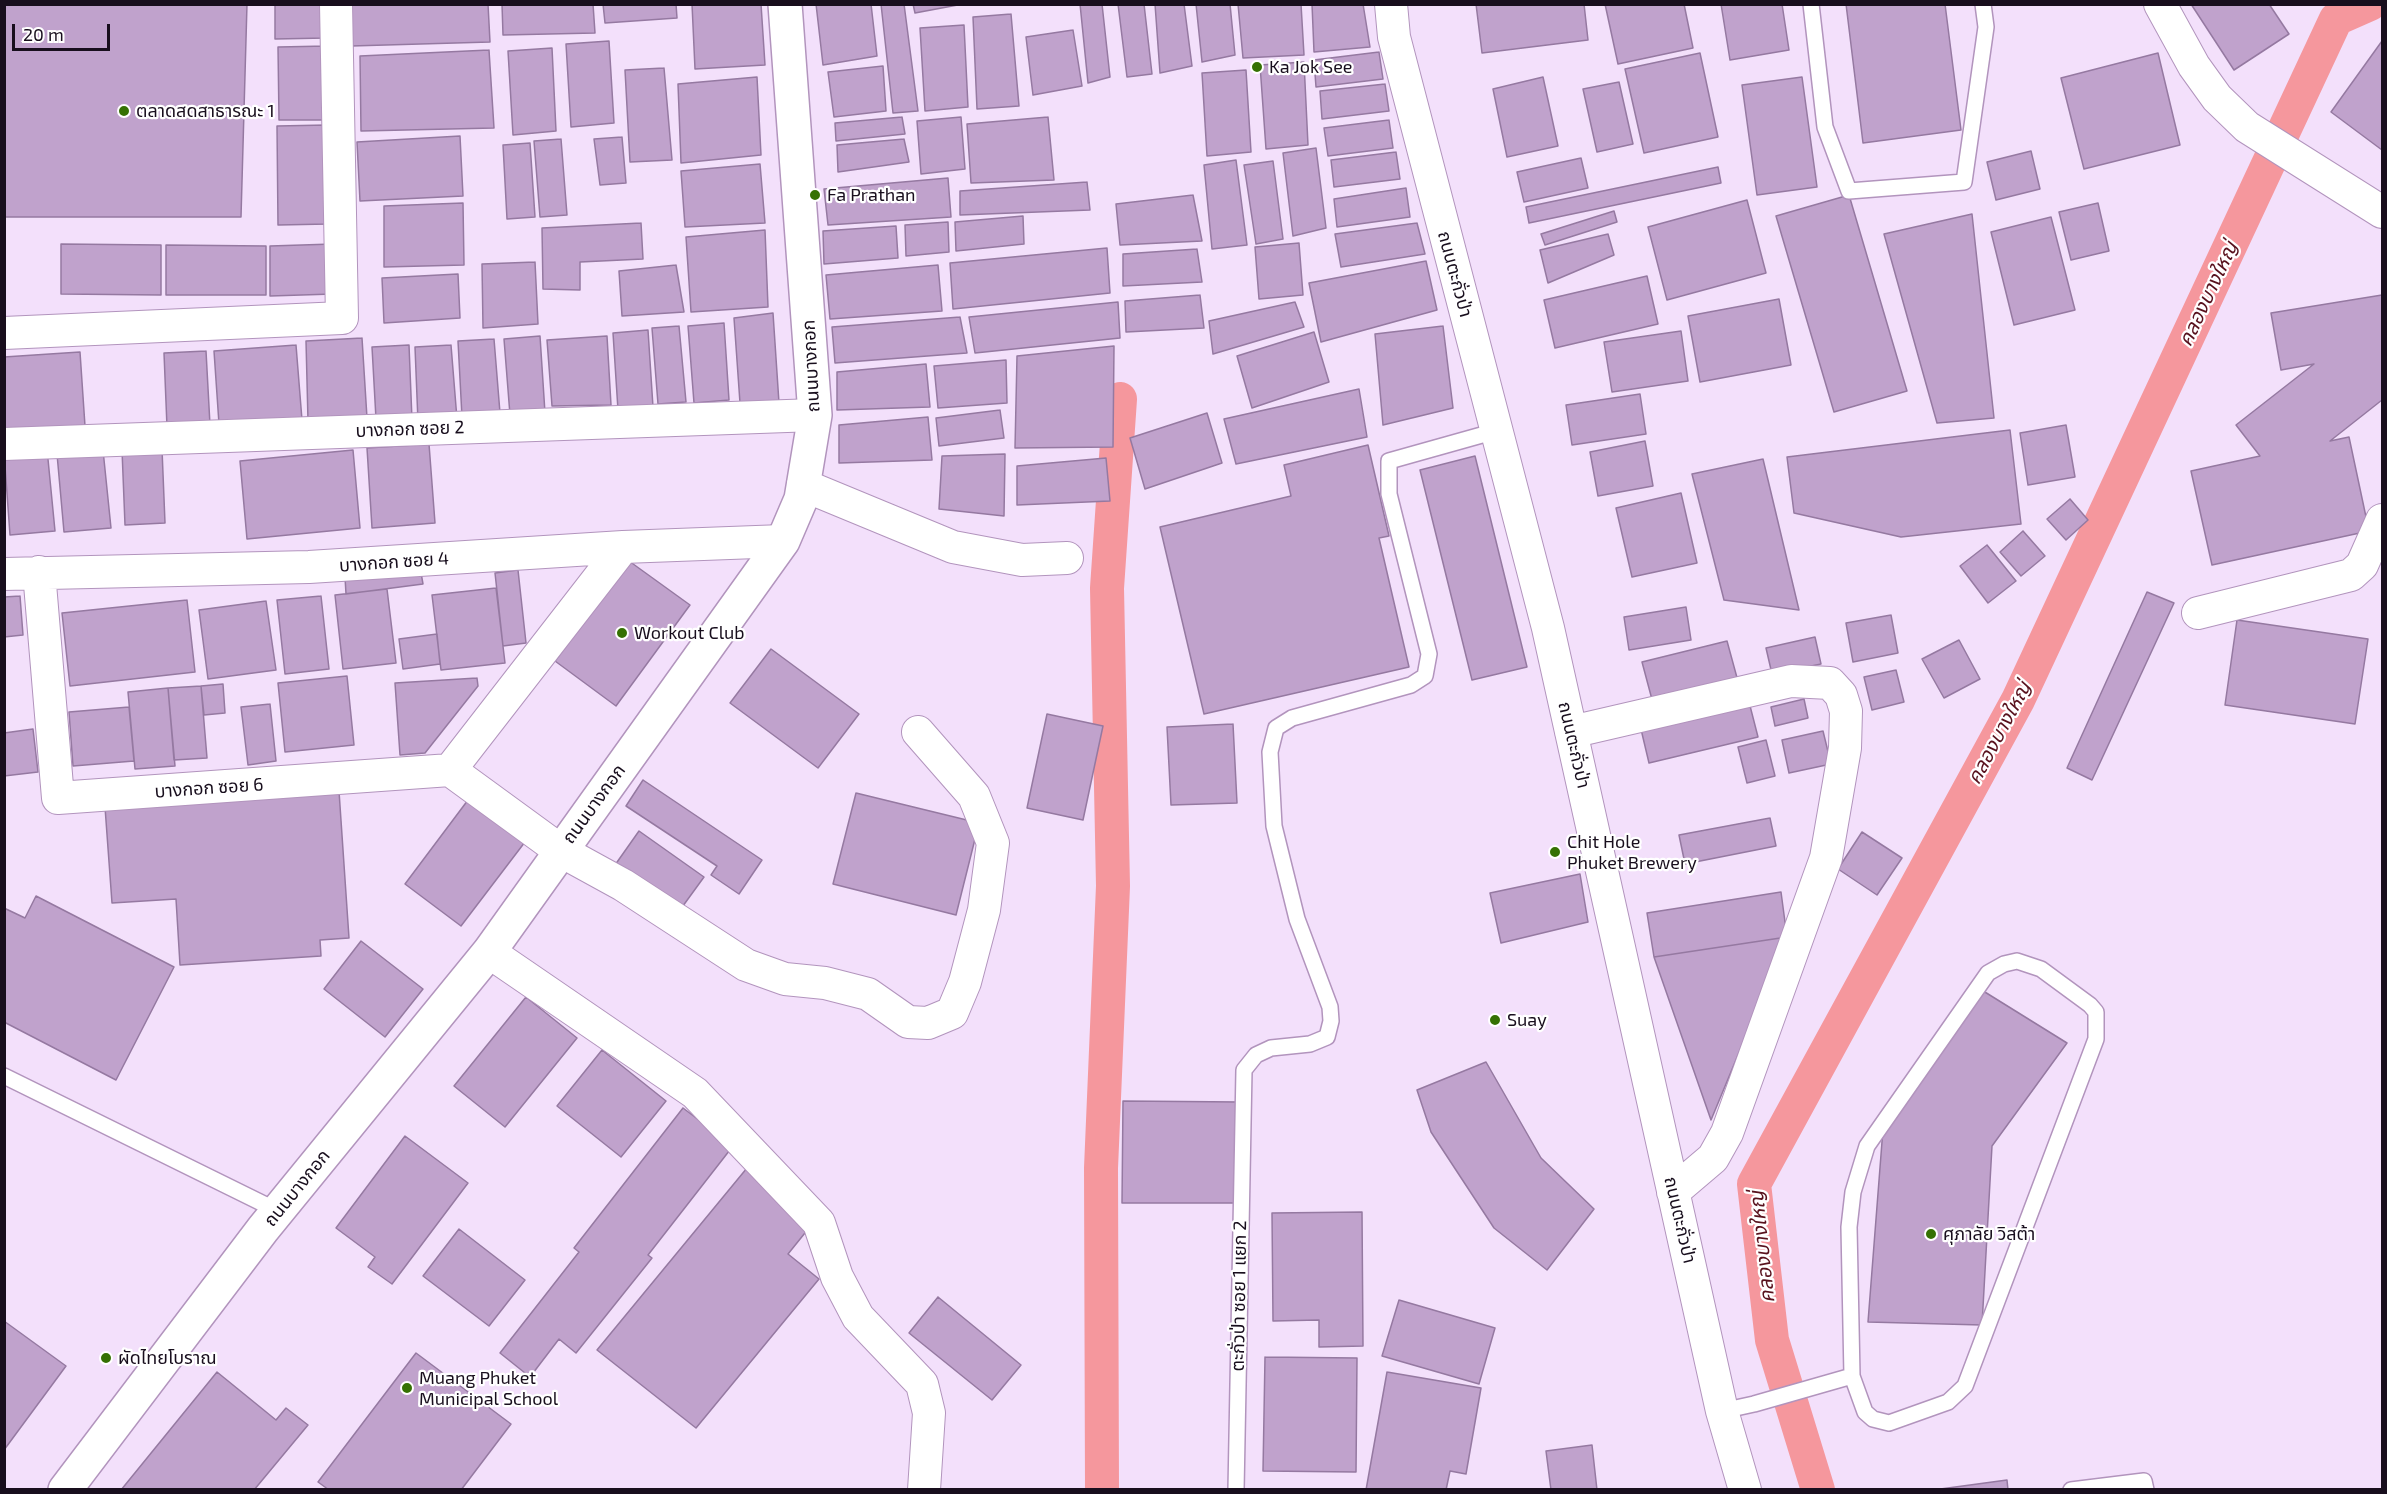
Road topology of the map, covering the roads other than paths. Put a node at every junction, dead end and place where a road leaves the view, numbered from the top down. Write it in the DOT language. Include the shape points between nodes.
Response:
graph roads {
  1 [pos="336,4"];
  2 [pos="785,4"];
  3 [pos="1391,4"];
  4 [pos="1811,4"];
  5 [pos="1983,4"];
  6 [pos="2160,4"];
  7 [pos="2382,212"];
  8 [pos="4,333"];
  9 [pos="815,415"];
  10 [pos="1496,430"];
  11 [pos="4,444"];
  12 [pos="803,486"];
  13 [pos="2382,520"];
  14 [pos="783,541"];
  15 [pos="623,547"];
  16 [pos="1066,558"];
  17 [pos="39,572"];
  18 [pos="4,574"];
  19 [pos="2198,613"];
  20 [pos="918,732"];
  21 [pos="1571,732"];
  22 [pos="450,771"];
  23 [pos="561,851"];
  24 [pos="489,952"];
  25 [pos="4,1076"];
  26 [pos="1673,1192"];
  27 [pos="278,1211"];
  28 [pos="1852,1376"];
  29 [pos="1722,1411"];
  30 [pos="65,1490"];
  31 [pos="924,1490"];
  32 [pos="1236,1490"];
  33 [pos="1745,1490"];
  34 [pos="2071,1490"];
  35 [pos="2146,1490"];
  1 -- 8 [label="street" via="342,318"];
  2 -- 9 [label="main road, ถนนบางกอก"];
  3 -- 10 [label="street, ถนนตะกั่วป่า" via="1394,37"];
  4 -- 5 [label="lane" via="1825,127 1849,191 1964,182 1986,27"];
  6 -- 7 [label="street" via="2194,66 2217,98 2247,127"];
  9 -- 11 [label="street, บางกอก ซอย 2"];
  9 -- 12 [label="main road, ถนนบางกอก"];
  10 -- 21 [label="street, ถนนตะกั่วป่า"];
  10 -- 32 [label="lane, ตะกั่วป่า ซอย 1 แยก 2" via="1389,462 1389,494 1429,654 1425,676 1411,685 1292,718 1276,728 1270,752 1274,826 1297,920 1330,1007 1331,1021 1327,1037 1310,1044 1271,1048 1256,1055 1244,1070"];
  12 -- 14 [label="main road, ถนนบางกอก"];
  12 -- 16 [label="street" via="953,547 1022,560"];
  13 -- 19 [label="street" via="2362,565 2351,575"];
  14 -- 15 [label="street, บางกอก ซอย 4"];
  14 -- 23 [label="main road, ถนนบางกอก"];
  15 -- 17 [label="street, บางกอก ซอย 4" via="309,567"];
  15 -- 22 [label="street"];
  17 -- 18 [label="street, บางกอก ซอย 4"];
  17 -- 22 [label="street, บางกอก ซอย 6" via="58,798"];
  20 -- 23 [label="street" via="974,796 993,843 984,910 965,982 952,1013 928,1023 908,1022 868,994 825,983 785,979 746,965 623,885"];
  21 -- 26 [label="street, ถนนตะกั่วป่า"];
  21 -- 26 [label="street" via="1791,681 1830,683 1841,695 1846,711 1845,748 1826,858 1727,1133 1713,1158"];
  22 -- 23 [label="street"];
  23 -- 24 [label="main road, ถนนบางกอก"];
  24 -- 27 [label="main road, ถนนบางกอก"];
  24 -- 31 [label="street" via="695,1094 819,1223 837,1277 858,1317 922,1384 929,1413"];
  25 -- 27 [label="lane"];
  26 -- 29 [label="street, ถนนตะกั่วป่า"];
  27 -- 30 [label="main road, ถนนบางกอก"];
  28 -- 28 [label="lane" via="1849,1227 1853,1192 1867,1146 1988,973 2017,961 2041,969 2096,1012 2096,1039 1965,1386 1948,1402 1889,1423 1873,1419 1865,1412"];
  28 -- 29 [label="lane"];
  29 -- 33 [label="street, ถนนตะกั่วป่า"];
  34 -- 35 [label="lane" via="2144,1481"];
}
